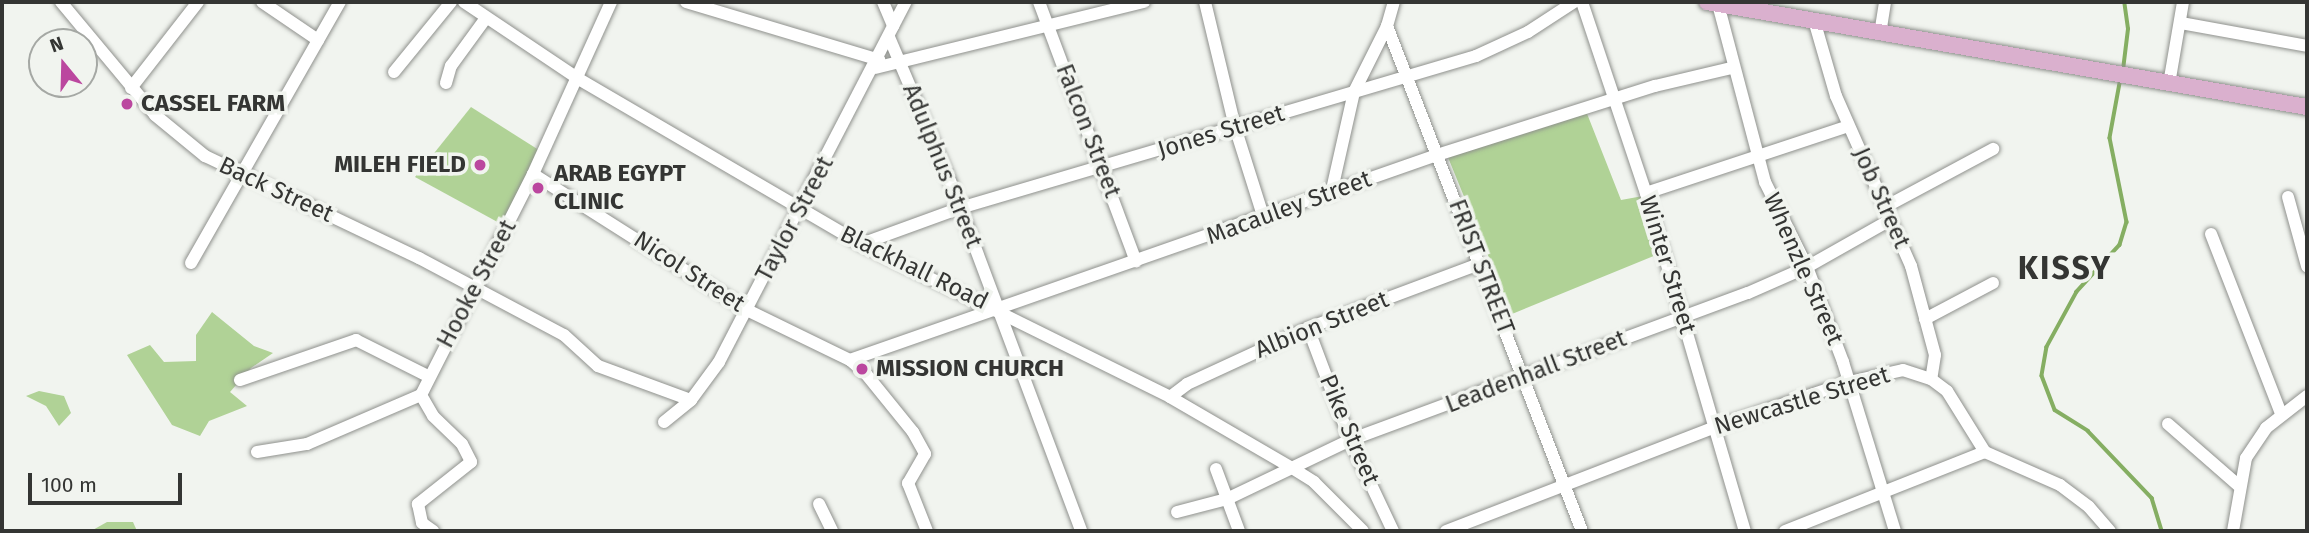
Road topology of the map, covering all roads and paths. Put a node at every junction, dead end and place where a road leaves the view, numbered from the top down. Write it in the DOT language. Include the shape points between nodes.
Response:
graph roads {
  1 [pos="61,2"];
  2 [pos="198,2"];
  3 [pos="262,2"];
  4 [pos="340,2"];
  5 [pos="451,2"];
  6 [pos="464,2"];
  7 [pos="611,2"];
  8 [pos="686,2"];
  9 [pos="883,2"];
  10 [pos="906,2"];
  11 [pos="1039,2"];
  12 [pos="1144,2"];
  13 [pos="1205,2"];
  14 [pos="1394,2"];
  15 [pos="1574,2"];
  16 [pos="1582,2"];
  17 [pos="1885,2"];
  18 [pos="2183,2"];
  19 [pos="1713,3"];
  20 [pos="486,18"];
  21 [pos="1814,20"];
  22 [pos="2180,23"];
  23 [pos="1387,26"];
  24 [pos="1049,28"];
  25 [pos="891,31"];
  26 [pos="1880,34"];
  27 [pos="318,40"];
  28 [pos="2307,46"];
  29 [pos="901,62"];
  30 [pos="877,64"];
  31 [pos="1732,68"];
  32 [pos="394,72"];
  33 [pos="1407,75"];
  34 [pos="578,78"];
  35 [pos="446,83"];
  36 [pos="2169,84"];
  37 [pos="131,89"];
  38 [pos="1354,92"];
  39 [pos="1615,99"];
  40 [pos="2307,107"];
  41 [pos="1848,126"];
  42 [pos="1235,127"];
  43 [pos="1993,149"];
  44 [pos="1437,155"];
  45 [pos="1756,156"];
  46 [pos="1102,169"];
  47 [pos="533,174"];
  48 [pos="241,176"];
  49 [pos="1646,193"];
  50 [pos="1331,194"];
  51 [pos="2288,197"];
  52 [pos="1885,206"];
  53 [pos="960,208"];
  54 [pos="801,209"];
  55 [pos="1264,219"];
  56 [pos="1890,220"];
  57 [pos="2211,234"];
  58 [pos="861,244"];
  59 [pos="1136,261"];
  60 [pos="191,263"];
  61 [pos="1479,264"];
  62 [pos="2307,266"];
  63 [pos="1807,267"];
  64 [pos="1993,283"];
  65 [pos="477,289"];
  66 [pos="999,309"];
  67 [pos="747,310"];
  68 [pos="1683,316"];
  69 [pos="1925,319"];
  70 [pos="1308,328"];
  71 [pos="850,360"];
  72 [pos="428,376"];
  73 [pos="1525,379"];
  74 [pos="1931,379"];
  75 [pos="240,380"];
  76 [pos="1849,382"];
  77 [pos="421,395"];
  78 [pos="2307,396"];
  79 [pos="1170,397"];
  80 [pos="691,400"];
  81 [pos="2281,414"];
  82 [pos="664,422"];
  83 [pos="2168,424"];
  84 [pos="1716,427"];
  85 [pos="1350,440"];
  86 [pos="257,452"];
  87 [pos="1985,452"];
  88 [pos="1292,468"];
  89 [pos="1216,469"];
  90 [pos="2238,485"];
  91 [pos="1564,486"];
  92 [pos="1882,495"];
  93 [pos="1227,499"];
  94 [pos="819,504"];
  95 [pos="1177,512"];
  96 [pos="433,531"];
  97 [pos="832,531"];
  98 [pos="927,531"];
  99 [pos="1081,531"];
  100 [pos="1239,531"];
  101 [pos="1363,531"];
  102 [pos="1393,531"];
  103 [pos="1447,531"];
  104 [pos="1582,531"];
  105 [pos="1745,531"];
  106 [pos="1785,531"];
  107 [pos="1895,531"];
  108 [pos="2107,531"];
  109 [pos="2233,531"];
  1 -- 37 [label="street, Back Street"];
  2 -- 37 [label="street"];
  3 -- 27 [label="street"];
  4 -- 27 [label="street"];
  5 -- 32 [label="street"];
  6 -- 20 [label="street, Blackhall Road"];
  7 -- 34 [label="street, Hooke Street"];
  8 -- 30 [label="street"];
  9 -- 25 [label="street, Adulphus Street"];
  10 -- 25 [label="street, Taylor Street"];
  11 -- 24 [label="street, Falcon Street"];
  12 -- 24 [label="street"];
  13 -- 42 [label="street"];
  14 -- 23 [label="street"];
  15 -- 33 [label="street, Jones Street" via="1494,49"];
  16 -- 39 [label="street, Winter Street"];
  17 -- 26 [label="street"];
  18 -- 22 [label="street"];
  19 -- 21 [label="main road"];
  19 -- 31 [label="street, Whenzle Street"];
  20 -- 34 [label="street, Blackhall Road"];
  20 -- 35 [label="street" via="451,66"];
  21 -- 26 [label="main road"];
  21 -- 41 [label="street, Job Street"];
  22 -- 28 [label="street"];
  22 -- 36 [label="street"];
  23 -- 33 [label="street, FRIST STREET"];
  23 -- 38 [label="street"];
  24 -- 29 [label="street"];
  24 -- 46 [label="street, Falcon Street"];
  25 -- 29 [label="street, Adulphus Street"];
  25 -- 30 [label="street, Taylor Street"];
  26 -- 36 [label="main road"];
  27 -- 48 [label="street"];
  29 -- 30 [label="street"];
  29 -- 53 [label="street, Adulphus Street"];
  30 -- 54 [label="street, Taylor Street"];
  31 -- 39 [label="street, Macauley Street"];
  31 -- 45 [label="street, Whenzle Street"];
  33 -- 38 [label="street, Jones Street"];
  33 -- 44 [label="street, FRIST STREET"];
  34 -- 47 [label="street, Hooke Street"];
  34 -- 54 [label="street, Blackhall Road"];
  36 -- 40 [label="main road"];
  37 -- 48 [label="street, Back Street" via="176,134"];
  38 -- 42 [label="street, Jones Street"];
  38 -- 50 [label="street"];
  39 -- 44 [label="street, Macauley Street"];
  39 -- 49 [label="street, Winter Street"];
  41 -- 45 [label="street"];
  41 -- 52 [label="street, Job Street"];
  42 -- 46 [label="street, Jones Street"];
  42 -- 55 [label="street"];
  43 -- 52 [label="street"];
  44 -- 50 [label="street, Macauley Street"];
  44 -- 61 [label="street, FRIST STREET"];
  45 -- 49 [label="street"];
  45 -- 63 [label="street, Whenzle Street" via="1769,194"];
  46 -- 53 [label="street, Jones Street"];
  46 -- 59 [label="street, Falcon Street"];
  47 -- 65 [label="street, Hooke Street"];
  47 -- 67 [label="street, Nicol Street"];
  48 -- 60 [label="street"];
  48 -- 65 [label="street, Back Street" via="364,231"];
  49 -- 68 [label="street, Winter Street"];
  50 -- 55 [label="street, Macauley Street"];
  51 -- 62 [label="street"];
  52 -- 56 [label="street, Job Street"];
  53 -- 58 [label="street, Jones Street"];
  53 -- 66 [label="street, Adulphus Street"];
  54 -- 58 [label="street, Blackhall Road"];
  54 -- 67 [label="street, Taylor Street"];
  55 -- 59 [label="street, Macauley Street"];
  56 -- 63 [label="street, Leadenhall Street"];
  56 -- 69 [label="street, Job Street" via="1911,266"];
  57 -- 81 [label="street"];
  58 -- 66 [label="street, Blackhall Road"];
  59 -- 66 [label="street, Macauley Street"];
  61 -- 70 [label="street, Albion Street"];
  61 -- 73 [label="street, FRIST STREET"];
  63 -- 68 [label="street, Leadenhall Street"];
  63 -- 76 [label="street, Whenzle Street"];
  64 -- 69 [label="street"];
  65 -- 72 [label="street, Hooke Street"];
  65 -- 80 [label="street, Back Street" via="564,335 598,366"];
  66 -- 71 [label="street, Macauley Street"];
  66 -- 79 [label="street, Blackhall Road"];
  66 -- 99 [label="street, Adulphus Street"];
  67 -- 71 [label="street, Nicol Street"];
  67 -- 80 [label="street, Taylor Street"];
  68 -- 73 [label="street, Leadenhall Street"];
  68 -- 84 [label="street, Winter Street"];
  69 -- 74 [label="street, Job Street" via="1935,355"];
  70 -- 79 [label="street, Albion Street" via="1187,384"];
  70 -- 85 [label="street, Pike Street"];
  71 -- 98 [label="street, Nicol Street" via="893,404 921,445 925,461 908,483"];
  72 -- 75 [label="street" via="356,340"];
  72 -- 77 [label="street, Hooke Street"];
  73 -- 85 [label="street, Leadenhall Street"];
  73 -- 91 [label="street, FRIST STREET"];
  74 -- 76 [label="street, Newcastle Street" via="1903,370"];
  74 -- 87 [label="street" via="1947,391"];
  76 -- 84 [label="street, Newcastle Street"];
  76 -- 92 [label="street, Whenzle Street"];
  77 -- 86 [label="street" via="307,444"];
  77 -- 96 [label="street" via="433,416 462,444 471,463 418,504 422,523"];
  78 -- 81 [label="street"];
  79 -- 88 [label="street, Blackhall Road"];
  80 -- 82 [label="street, Taylor Street"];
  81 -- 90 [label="street" via="2256,441"];
  83 -- 90 [label="street"];
  84 -- 91 [label="street, Newcastle Street"];
  84 -- 105 [label="street, Winter Street"];
  85 -- 88 [label="street, Leadenhall Street"];
  85 -- 102 [label="street, Pike Street"];
  87 -- 92 [label="street"];
  87 -- 108 [label="street" via="2060,485 2090,507"];
  88 -- 93 [label="street, Leadenhall Street"];
  88 -- 101 [label="street, Blackhall Road" via="1314,482"];
  89 -- 93 [label="street"];
  90 -- 109 [label="street"];
  91 -- 103 [label="street, Newcastle Street"];
  91 -- 104 [label="street, FRIST STREET"];
  92 -- 106 [label="street"];
  92 -- 107 [label="street, Whenzle Street"];
  93 -- 95 [label="street, Leadenhall Street"];
  93 -- 100 [label="street"];
  94 -- 97 [label="street"];
}
